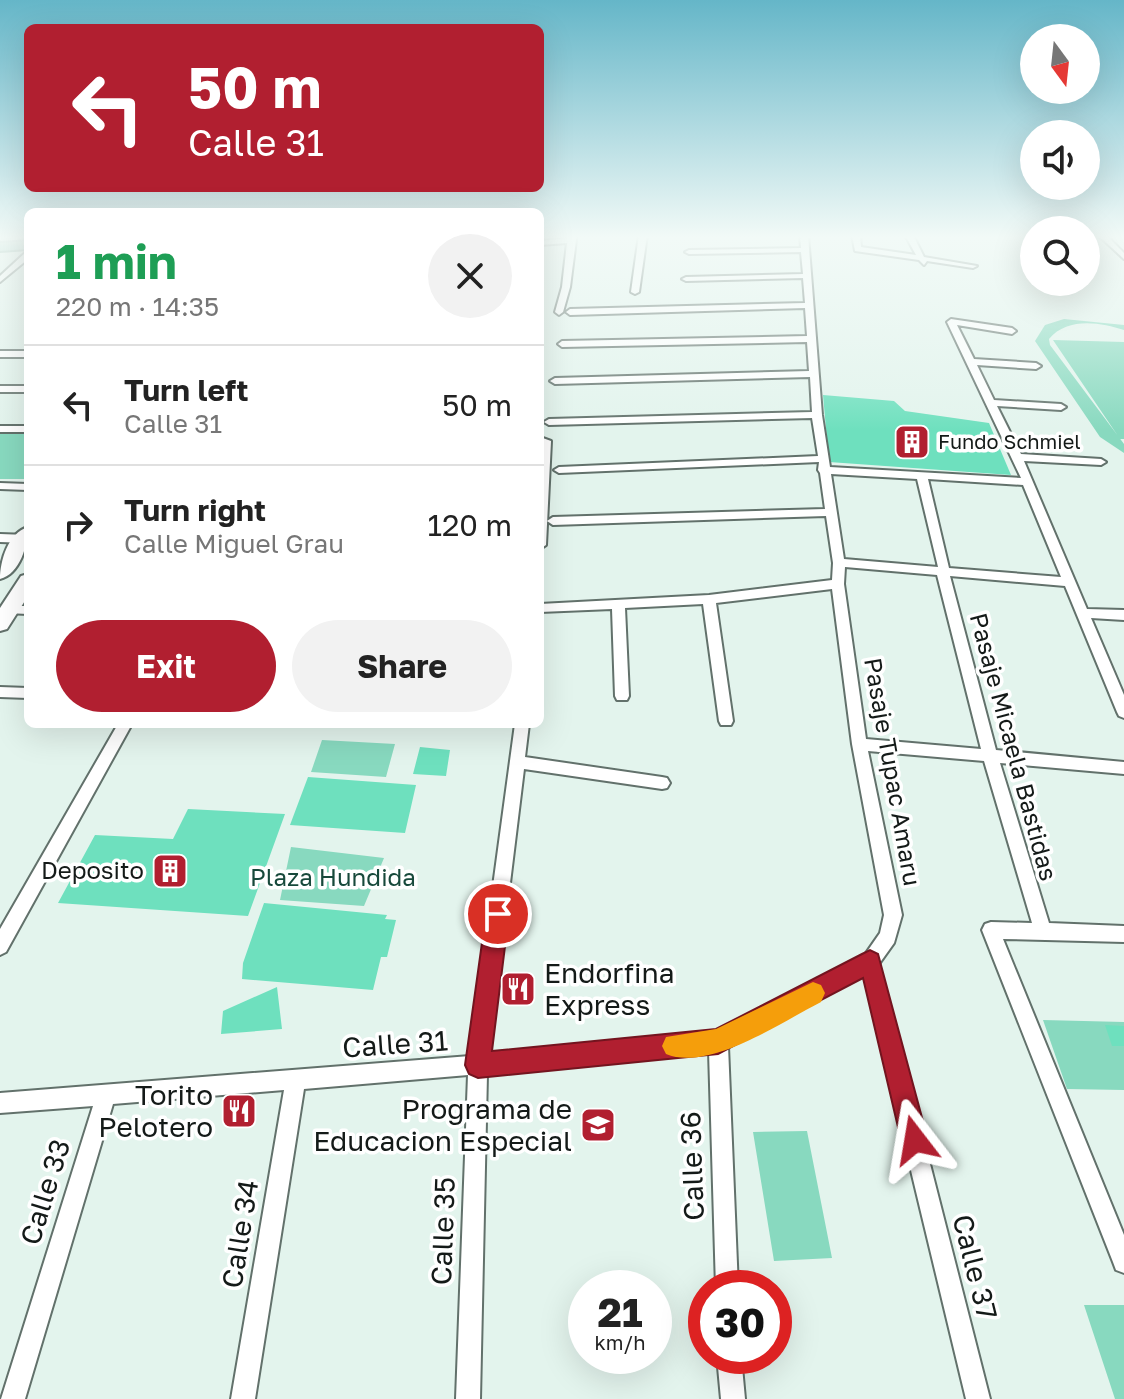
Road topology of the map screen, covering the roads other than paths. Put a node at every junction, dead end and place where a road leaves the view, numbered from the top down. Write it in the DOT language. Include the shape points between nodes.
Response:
graph roads {
  1 [pos="565,300"];
  2 [pos="808,300"];
  3 [pos="808,305"];
  4 [pos="1012,331"];
  5 [pos="812,339"];
  6 [pos="562,344"];
  7 [pos="0,354"];
  8 [pos="24,354"];
  9 [pos="970,362"];
  10 [pos="1036,366"];
  11 [pos="815,374"];
  12 [pos="555,381"];
  13 [pos="0,389"];
  14 [pos="24,389"];
  15 [pos="991,403"];
  16 [pos="1061,407"];
  17 [pos="817,415"];
  18 [pos="549,422"];
  19 [pos="0,429"];
  20 [pos="24,429"];
  21 [pos="1017,457"];
  22 [pos="1101,462"];
  23 [pos="823,465"];
  24 [pos="559,470"];
  25 [pos="922,476"];
  26 [pos="1028,482"];
  27 [pos="0,486"];
  28 [pos="24,487"];
  29 [pos="829,512"];
  30 [pos="553,521"];
  31 [pos="24,537"];
  32 [pos="0,538"];
  33 [pos="24,541"];
  34 [pos="839,563"];
  35 [pos="943,570"];
  36 [pos="0,573"];
  37 [pos="1071,582"];
  38 [pos="838,584"];
  39 [pos="24,590"];
  40 [pos="709,599"];
  41 [pos="618,604"];
  42 [pos="544,608"];
  43 [pos="1084,613"];
  44 [pos="13,615"];
  45 [pos="1124,615"];
  46 [pos="0,692"];
  47 [pos="24,693"];
  48 [pos="622,696"];
  49 [pos="1124,712"];
  50 [pos="726,721"];
  51 [pos="123,728"];
  52 [pos="521,728"];
  53 [pos="859,744"];
  54 [pos="990,756"];
  55 [pos="517,762"];
  56 [pos="1124,768"];
  57 [pos="662,783"];
  58 [pos="1043,932"];
  59 [pos="1124,934"];
  60 [pos="0,946"];
  61 [pos="870,962"];
  62 [pos="718,1041"];
  63 [pos="478,1065"];
  64 [pos="296,1080"];
  65 [pos="106,1094"];
  66 [pos="0,1103"];
  67 [pos="1124,1262"];
  68 [pos="726,1270"];
  69 [pos="731,1374"];
  70 [pos="13,1399"];
  71 [pos="243,1399"];
  72 [pos="468,1399"];
  73 [pos="733,1399"];
  74 [pos="978,1399"];
  1 -- 3 [label="street" via="564,312"];
  2 -- 3 [label="street, Pasaje Tupac Amaru"];
  3 -- 5 [label="street, Pasaje Tupac Amaru"];
  4 -- 9 [label="street" via="951,322"];
  5 -- 6 [label="street"];
  5 -- 11 [label="street, Pasaje Tupac Amaru"];
  7 -- 8 [label="street"];
  9 -- 10 [label="street"];
  9 -- 15 [label="street"];
  11 -- 12 [label="street"];
  11 -- 17 [label="street, Pasaje Tupac Amaru"];
  13 -- 14 [label="street"];
  15 -- 16 [label="street"];
  15 -- 21 [label="street"];
  17 -- 18 [label="street"];
  17 -- 23 [label="street, Pasaje Tupac Amaru"];
  19 -- 20 [label="street"];
  21 -- 22 [label="street"];
  21 -- 26 [label="street"];
  23 -- 24 [label="street"];
  23 -- 25 [label="street"];
  23 -- 29 [label="street, Pasaje Tupac Amaru"];
  25 -- 26 [label="street"];
  25 -- 35 [label="street, Pasaje Micaela Bastidas"];
  26 -- 37 [label="street"];
  27 -- 28 [label="street"];
  29 -- 30 [label="street"];
  29 -- 34 [label="street, Pasaje Tupac Amaru"];
  31 -- 32 [label="street"];
  33 -- 36 [label="main road"];
  34 -- 35 [label="street"];
  34 -- 38 [label="street, Pasaje Tupac Amaru"];
  35 -- 37 [label="street"];
  35 -- 54 [label="street, Pasaje Micaela Bastidas"];
  37 -- 43 [label="street"];
  38 -- 40 [label="street"];
  38 -- 53 [label="street, Pasaje Tupac Amaru"];
  39 -- 44 [label="main road"];
  40 -- 41 [label="street"];
  40 -- 50 [label="street"];
  41 -- 42 [label="street"];
  41 -- 48 [label="street"];
  43 -- 45 [label="street"];
  43 -- 49 [label="street"];
  46 -- 47 [label="street"];
  51 -- 60 [label="street"];
  52 -- 55 [label="street, Calle 35"];
  53 -- 54 [label="street"];
  53 -- 61 [label="street, Pasaje Tupac Amaru" via="893,915 888,937"];
  54 -- 56 [label="street"];
  54 -- 58 [label="street, Pasaje Micaela Bastidas"];
  55 -- 57 [label="street"];
  55 -- 63 [label="street, Calle 35"];
  58 -- 59 [label="street"];
  58 -- 67 [label="street" via="991,930"];
  61 -- 62 [label="street, Calle 31"];
  61 -- 74 [label="street, Calle 37"];
  62 -- 63 [label="street, Calle 31"];
  62 -- 68 [label="street, Calle 36"];
  63 -- 64 [label="street, Calle 31"];
  63 -- 72 [label="street, Calle 35"];
  64 -- 65 [label="street, Calle 31"];
  64 -- 71 [label="street, Calle 34"];
  65 -- 66 [label="street, Calle 31"];
  65 -- 70 [label="street, Calle 33"];
  69 -- 73 [label="street"];
}
